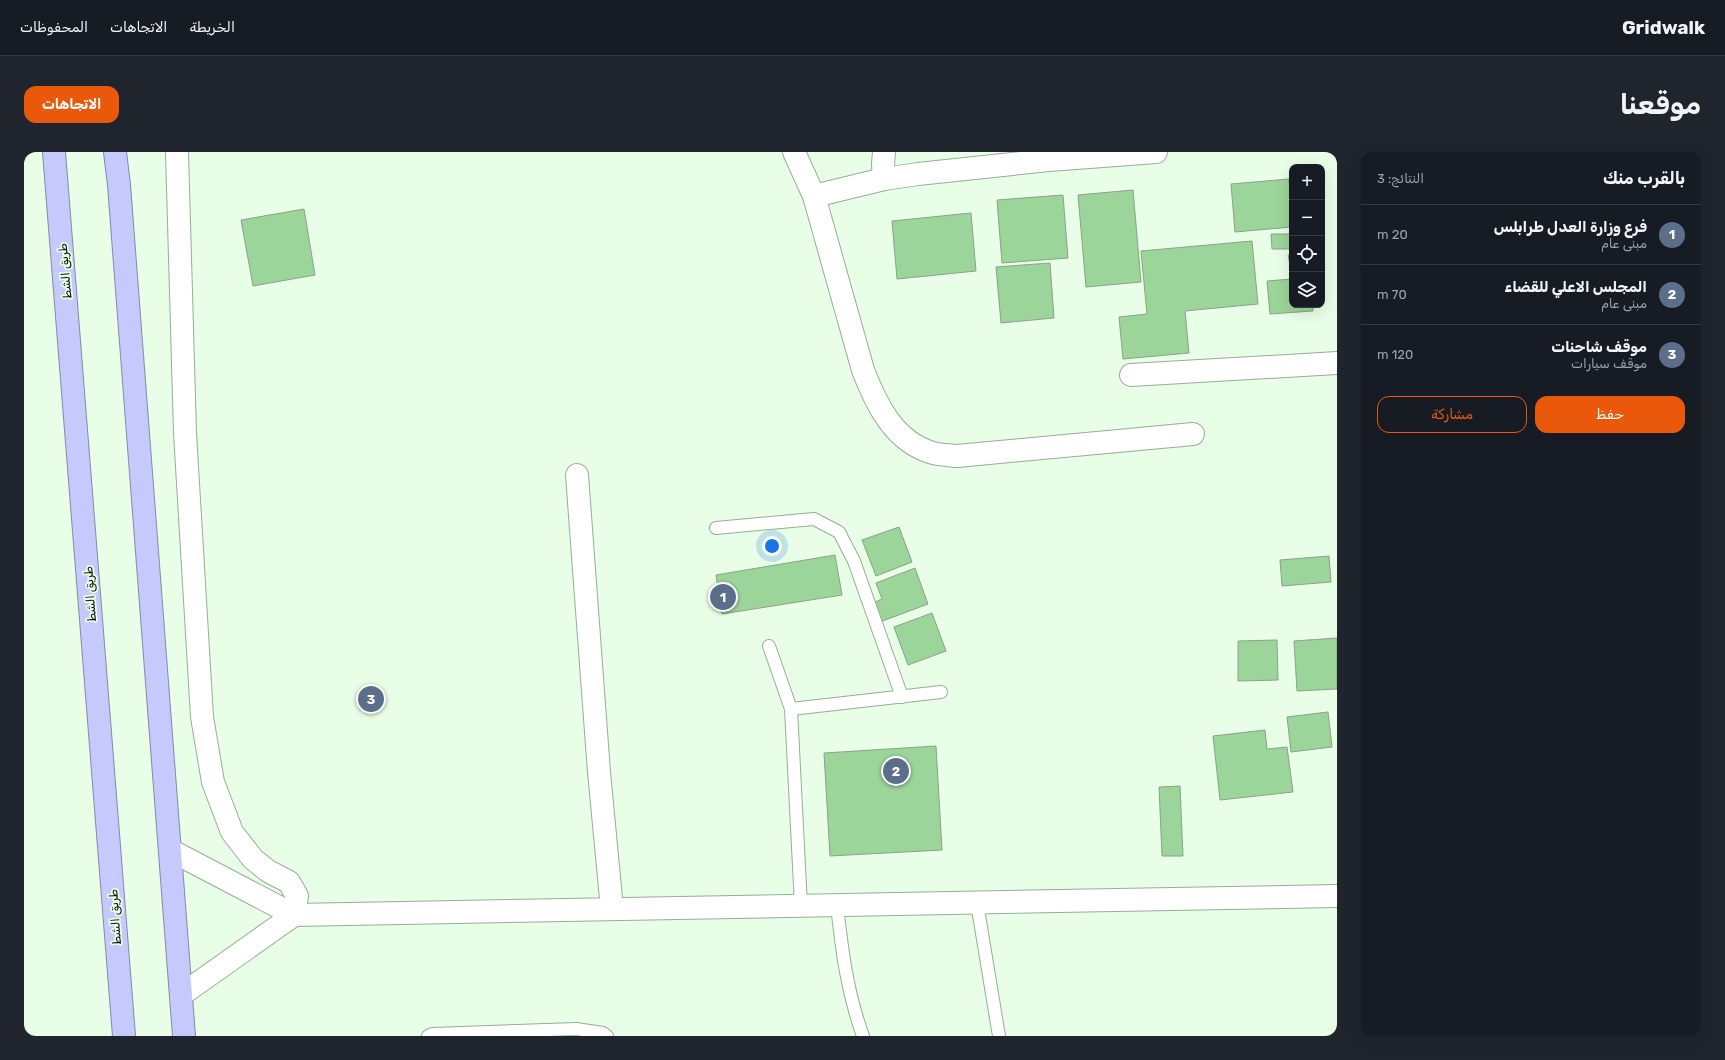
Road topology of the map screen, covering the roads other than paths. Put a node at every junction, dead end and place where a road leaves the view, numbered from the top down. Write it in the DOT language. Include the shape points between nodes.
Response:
graph roads {
  1 [pos="54,152"];
  2 [pos="114,152"];
  3 [pos="177,152"];
  4 [pos="794,152"];
  5 [pos="884,152"];
  6 [pos="1156,152"];
  7 [pos="1049,156"];
  8 [pos="884,179"];
  9 [pos="814,196"];
  10 [pos="1337,363"];
  11 [pos="1131,375"];
  12 [pos="1193,434"];
  13 [pos="577,475"];
  14 [pos="716,528"];
  15 [pos="769,646"];
  16 [pos="941,692"];
  17 [pos="902,697"];
  18 [pos="791,709"];
  19 [pos="170,850"];
  20 [pos="1337,896"];
  21 [pos="978,903"];
  22 [pos="837,905"];
  23 [pos="801,906"];
  24 [pos="612,909"];
  25 [pos="294,916"];
  26 [pos="181,995"];
  27 [pos="486,1034"];
  28 [pos="124,1036"];
  29 [pos="184,1036"];
  30 [pos="428,1036"];
  31 [pos="607,1036"];
  32 [pos="863,1036"];
  33 [pos="999,1036"];
  1 -- 28 [label="highway, طريق الشط"];
  2 -- 19 [label="highway" via="119,185"];
  3 -- 25 [label="street" via="185,433 202,717 213,782 232,832 253,859 268,871 290,882 297,896"];
  4 -- 9 [label="street"];
  5 -- 8 [label="street"];
  6 -- 7 [label="street"];
  7 -- 8 [label="street"];
  8 -- 9 [label="street"];
  9 -- 12 [label="street" via="873,396 887,419 906,440 932,452 957,456"];
  10 -- 11 [label="street"];
  13 -- 24 [label="street"];
  14 -- 17 [label="lane" via="814,519 839,532 854,561"];
  15 -- 18 [label="lane"];
  16 -- 17 [label="lane"];
  17 -- 18 [label="lane"];
  18 -- 23 [label="lane"];
  19 -- 25 [label="street"];
  19 -- 26 [label="highway"];
  20 -- 21 [label="street"];
  21 -- 22 [label="street"];
  21 -- 33 [label="lane"];
  22 -- 23 [label="street"];
  22 -- 32 [label="lane" via="845,975"];
  23 -- 24 [label="street"];
  24 -- 25 [label="street"];
  25 -- 26 [label="street"];
  26 -- 29 [label="highway"];
  27 -- 30 [label="lane"];
  27 -- 31 [label="lane" via="576,1028"];
}
